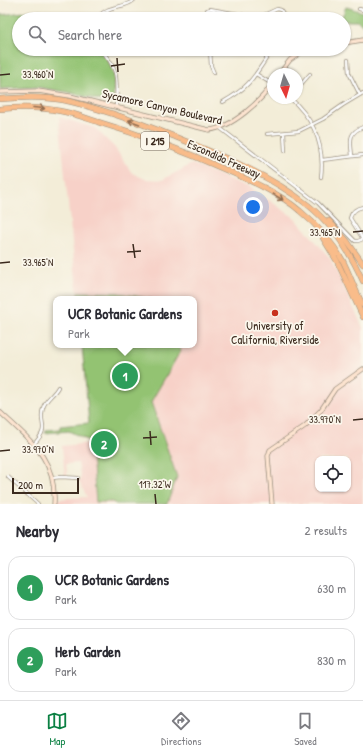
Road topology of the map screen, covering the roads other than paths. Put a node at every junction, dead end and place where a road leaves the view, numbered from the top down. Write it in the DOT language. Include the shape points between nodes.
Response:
graph roads {
  1 [pos="134,0"];
  2 [pos="103,12"];
  3 [pos="207,12"];
  4 [pos="228,12"];
  5 [pos="269,12"];
  6 [pos="282,12"];
  7 [pos="363,40"];
  8 [pos="351,42"];
  9 [pos="107,56"];
  10 [pos="210,56"];
  11 [pos="268,56"];
  12 [pos="296,56"];
  13 [pos="348,60"];
  14 [pos="284,68"];
  15 [pos="214,73"];
  16 [pos="256,74"];
  17 [pos="310,74"];
  18 [pos="267,80"];
  19 [pos="303,82"];
  20 [pos="0,92"];
  21 [pos="267,93"];
  22 [pos="362,94"];
  23 [pos="0,99"];
  24 [pos="223,102"];
  25 [pos="297,104"];
  26 [pos="116,107"];
  27 [pos="0,109"];
  28 [pos="313,125"];
  29 [pos="363,127"];
  30 [pos="220,128"];
  31 [pos="284,133"];
  32 [pos="267,134"];
  33 [pos="285,151"];
  34 [pos="363,155"];
  35 [pos="352,156"];
  36 [pos="322,160"];
  37 [pos="321,176"];
  38 [pos="309,206"];
  39 [pos="363,207"];
  40 [pos="299,210"];
  41 [pos="363,239"];
  42 [pos="363,264"];
  43 [pos="363,280"];
  44 [pos="363,305"];
  45 [pos="363,317"];
  46 [pos="363,369"];
  47 [pos="58,387"];
  48 [pos="0,412"];
  49 [pos="34,444"];
  50 [pos="8,477"];
  51 [pos="52,478"];
  52 [pos="78,478"];
  53 [pos="38,504"];
  54 [pos="54,504"];
  55 [pos="272,504"];
  1 -- 2 [label="street" via="127,5"];
  3 -- 4 [label="street" via="210,9"];
  5 -- 6 [label="street" via="277,8"];
  7 -- 8 [label="street"];
  9 -- 26 [label="street" via="116,73"];
  10 -- 15 [label="street"];
  11 -- 16 [label="street"];
  12 -- 14 [label="street"];
  13 -- 22 [label="street" via="349,73"];
  16 -- 18 [label="street"];
  16 -- 24 [label="street" via="245,88"];
  17 -- 19 [label="street"];
  20 -- 26 [label="street, Sycamore Canyon Boulevard" via="54,93"];
  21 -- 30 [label="street" via="254,106"];
  22 -- 28 [label="street"];
  38 -- 23 [label="highway, Escondido Freeway / I 215, one-way" via="250,169 131,120 63,100 38,97"];
  25 -- 28 [label="street"];
  26 -- 30 [label="street, Sycamore Canyon Boulevard" via="205,130"];
  27 -- 40 [label="highway, Escondido Freeway / I 215, one-way" via="37,108 61,111 127,130 245,179"];
  28 -- 31 [label="street" via="299,131"];
  28 -- 36 [label="street"];
  29 -- 35 [label="street" via="351,135"];
  30 -- 41 [label="street, Sycamore Canyon Boulevard" via="320,204 354,239"];
  31 -- 32 [label="street"];
  31 -- 33 [label="street"];
  34 -- 35 [label="street"];
  35 -- 36 [label="street"];
  36 -- 37 [label="street"];
  38 -- 42 [label="highway" via="336,228"];
  38 -- 43 [label="highway, Escondido Freeway / I 215" via="339,239 352,257"];
  39 -- 41 [label="street" via="352,212 350,218"];
  40 -- 44 [label="highway, Escondido Freeway / I 215" via="334,246"];
  40 -- 45 [label="highway" via="330,248"];
  46 -- 55 [label="street" via="335,389 321,410 305,426 269,452"];
  47 -- 49 [label="street" via="42,410 43,431"];
  48 -- 49 [label="street"];
  49 -- 51 [label="street" via="43,456"];
  50 -- 53 [label="street"];
  51 -- 52 [label="street"];
  51 -- 54 [label="street"];
}
